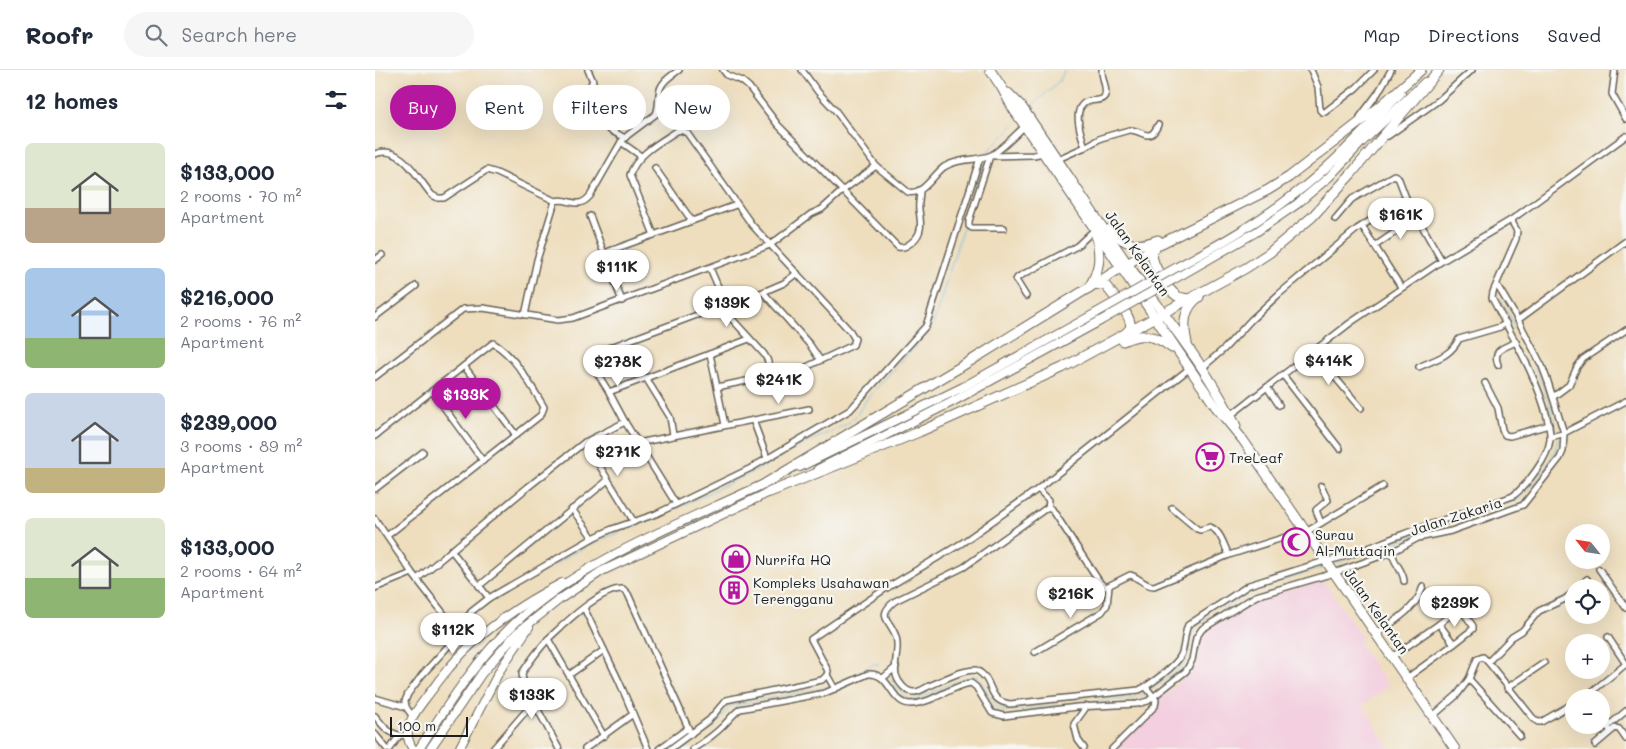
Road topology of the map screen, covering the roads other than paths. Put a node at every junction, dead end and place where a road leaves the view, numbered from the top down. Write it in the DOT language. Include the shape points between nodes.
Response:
graph roads {
  1 [pos="588,70"];
  2 [pos="679,70"];
  3 [pos="723,70"];
  4 [pos="802,70"];
  5 [pos="990,70"];
  6 [pos="1101,70"];
  7 [pos="1311,70"];
  8 [pos="1374,70"];
  9 [pos="1391,70"];
  10 [pos="1423,70"];
  11 [pos="1438,70"];
  12 [pos="1472,70"];
  13 [pos="1615,70"];
  14 [pos="1002,88"];
  15 [pos="1626,119"];
  16 [pos="1158,125"];
  17 [pos="1025,126"];
  18 [pos="1349,131"];
  19 [pos="1626,136"];
  20 [pos="623,140"];
  21 [pos="1085,147"];
  22 [pos="1043,153"];
  23 [pos="375,154"];
  24 [pos="641,156"];
  25 [pos="990,156"];
  26 [pos="980,158"];
  27 [pos="1058,159"];
  28 [pos="876,166"];
  29 [pos="655,168"];
  30 [pos="1351,174"];
  31 [pos="920,190"];
  32 [pos="842,191"];
  33 [pos="1406,198"];
  34 [pos="555,201"];
  35 [pos="736,205"];
  36 [pos="1092,211"];
  37 [pos="590,216"];
  38 [pos="1417,217"];
  39 [pos="1335,218"];
  40 [pos="1511,220"];
  41 [pos="692,221"];
  42 [pos="1362,226"];
  43 [pos="1004,228"];
  44 [pos="1094,230"];
  45 [pos="654,235"];
  46 [pos="1176,235"];
  47 [pos="1626,241"];
  48 [pos="770,245"];
  49 [pos="1158,245"];
  50 [pos="1375,246"];
  51 [pos="604,253"];
  52 [pos="382,255"];
  53 [pos="375,260"];
  54 [pos="1442,261"];
  55 [pos="1125,266"];
  56 [pos="710,268"];
  57 [pos="797,273"];
  58 [pos="1220,282"];
  59 [pos="1497,285"];
  60 [pos="416,286"];
  61 [pos="1092,286"];
  62 [pos="1401,287"];
  63 [pos="763,292"];
  64 [pos="1026,296"];
  65 [pos="1188,299"];
  66 [pos="621,301"];
  67 [pos="725,305"];
  68 [pos="525,315"];
  69 [pos="1158,315"];
  70 [pos="375,317"];
  71 [pos="1518,320"];
  72 [pos="1506,323"];
  73 [pos="1626,330"];
  74 [pos="1124,335"];
  75 [pos="749,339"];
  76 [pos="1515,342"];
  77 [pos="1312,350"];
  78 [pos="710,354"];
  79 [pos="1180,355"];
  80 [pos="1083,358"];
  81 [pos="819,360"];
  82 [pos="1200,364"];
  83 [pos="1499,364"];
  84 [pos="464,366"];
  85 [pos="1419,367"];
  86 [pos="1190,368"];
  87 [pos="772,375"];
  88 [pos="375,376"];
  89 [pos="1283,376"];
  90 [pos="646,378"];
  91 [pos="1485,383"];
  92 [pos="717,387"];
  93 [pos="1267,387"];
  94 [pos="432,391"];
  95 [pos="609,392"];
  96 [pos="1553,397"];
  97 [pos="1626,401"];
  98 [pos="1279,405"];
  99 [pos="1361,408"];
  100 [pos="809,409"];
  101 [pos="1231,415"];
  102 [pos="753,420"];
  103 [pos="625,422"];
  104 [pos="1549,424"];
  105 [pos="725,425"];
  106 [pos="673,434"];
  107 [pos="1563,434"];
  108 [pos="516,435"];
  109 [pos="375,436"];
  110 [pos="1552,437"];
  111 [pos="1243,440"];
  112 [pos="585,442"];
  113 [pos="638,443"];
  114 [pos="1340,450"];
  115 [pos="423,452"];
  116 [pos="767,458"];
  117 [pos="483,461"];
  118 [pos="608,480"];
  119 [pos="766,483"];
  120 [pos="1321,486"];
  121 [pos="1383,486"];
  122 [pos="375,489"];
  123 [pos="1039,490"];
  124 [pos="770,492"];
  125 [pos="676,504"];
  126 [pos="1048,507"];
  127 [pos="1172,508"];
  128 [pos="572,509"];
  129 [pos="375,519"];
  130 [pos="634,522"];
  131 [pos="1321,523"];
  132 [pos="1304,530"];
  133 [pos="388,535"];
  134 [pos="593,538"];
  135 [pos="1402,540"];
  136 [pos="451,550"];
  137 [pos="1392,552"];
  138 [pos="1229,555"];
  139 [pos="600,562"];
  140 [pos="1329,567"];
  141 [pos="1599,569"];
  142 [pos="412,573"];
  143 [pos="417,579"];
  144 [pos="1404,581"];
  145 [pos="479,586"];
  146 [pos="1109,586"];
  147 [pos="1423,586"];
  148 [pos="375,588"];
  149 [pos="489,598"];
  150 [pos="1565,599"];
  151 [pos="584,608"];
  152 [pos="1626,608"];
  153 [pos="538,616"];
  154 [pos="1439,624"];
  155 [pos="459,630"];
  156 [pos="1377,634"];
  157 [pos="549,639"];
  158 [pos="1610,641"];
  159 [pos="1454,644"];
  160 [pos="604,650"];
  161 [pos="1035,652"];
  162 [pos="1392,657"];
  163 [pos="1488,662"];
  164 [pos="1544,663"];
  165 [pos="1626,664"];
  166 [pos="896,667"];
  167 [pos="569,675"];
  168 [pos="827,675"];
  169 [pos="883,678"];
  170 [pos="1407,678"];
  171 [pos="1469,679"];
  172 [pos="1147,688"];
  173 [pos="1507,688"];
  174 [pos="835,689"];
  175 [pos="1595,689"];
  176 [pos="1153,696"];
  177 [pos="375,698"];
  178 [pos="535,706"];
  179 [pos="1087,706"];
  180 [pos="406,707"];
  181 [pos="1565,708"];
  182 [pos="1626,711"];
  183 [pos="633,714"];
  184 [pos="375,716"];
  185 [pos="1433,716"];
  186 [pos="413,717"];
  187 [pos="1610,727"];
  188 [pos="688,728"];
  189 [pos="1610,728"];
  190 [pos="375,734"];
  191 [pos="691,734"];
  192 [pos="1604,734"];
  193 [pos="403,736"];
  194 [pos="603,736"];
  195 [pos="1520,736"];
  196 [pos="1626,739"];
  197 [pos="1595,744"];
  198 [pos="1084,748"];
  199 [pos="389,749"];
  200 [pos="413,749"];
  201 [pos="419,749"];
  202 [pos="430,749"];
  203 [pos="459,749"];
  204 [pos="493,749"];
  205 [pos="559,749"];
  206 [pos="585,749"];
  207 [pos="648,749"];
  208 [pos="659,749"];
  209 [pos="670,749"];
  210 [pos="693,749"];
  211 [pos="1113,749"];
  212 [pos="1455,749"];
  1 -- 20 [label="street" via="593,81 578,98 581,106 594,121"];
  2 -- 20 [label="street" via="663,82 657,114"];
  3 -- 32 [label="street" via="749,87 778,125"];
  4 -- 28 [label="street"];
  5 -- 14 [label="highway, Jalan Kelantan"];
  6 -- 21 [label="street" via="1105,97 1087,101 1078,113"];
  7 -- 8 [label="street" via="1318,87 1320,110 1325,112"];
  9 -- 18 [label="street" via="1370,106"];
  10 -- 18 [label="highway"];
  10 -- 119 [label="main road, bridge" via="1325,169 1250,227 963,387"];
  11 -- 30 [label="highway"];
  11 -- 124 [label="main road, bridge" via="1329,177 1256,232 950,403"];
  12 -- 30 [label="street" via="1439,100 1389,135"];
  13 -- 15 [label="street" via="1612,94"];
  14 -- 17 [label="highway, Jalan Kelantan"];
  14 -- 27 [label="highway, Jalan Kelantan" via="1021,106"];
  16 -- 21 [label="street" via="1155,132 1148,135 1129,130 1101,138"];
  17 -- 22 [label="highway, Jalan Kelantan"];
  17 -- 25 [label="street"];
  18 -- 46 [label="highway" via="1268,190"];
  19 -- 40 [label="street"];
  20 -- 24 [label="street"];
  20 -- 34 [label="street" via="584,202"];
  21 -- 27 [label="street"];
  22 -- 25 [label="street"];
  22 -- 44 [label="highway, Jalan Kelantan"];
  23 -- 34 [label="street" via="387,151 399,157 438,198 444,198 487,170"];
  24 -- 35 [label="street" via="677,130 687,133"];
  24 -- 45 [label="street" via="630,175"];
  25 -- 26 [label="street"];
  25 -- 43 [label="street" via="969,226"];
  26 -- 31 [label="street" via="952,163"];
  26 -- 116 [label="street" via="927,326 849,411"];
  27 -- 36 [label="highway, Jalan Kelantan"];
  28 -- 31 [label="street" via="908,192"];
  28 -- 32 [label="street"];
  29 -- 41 [label="street"];
  30 -- 58 [label="highway" via="1312,217 1288,237 1246,268"];
  31 -- 32 [label="street" via="920,232 903,248 895,245"];
  32 -- 48 [label="street"];
  33 -- 38 [label="street"];
  33 -- 39 [label="street" via="1397,177 1392,175 1351,199"];
  33 -- 42 [label="street"];
  34 -- 68 [label="street"];
  35 -- 41 [label="street"];
  35 -- 48 [label="street"];
  36 -- 46 [label="highway" via="1127,243 1139,246"];
  36 -- 55 [label="highway, Jalan Kelantan"];
  37 -- 51 [label="street"];
  38 -- 50 [label="street"];
  38 -- 54 [label="street"];
  40 -- 54 [label="street"];
  40 -- 59 [label="street" via="1517,239"];
  41 -- 45 [label="street"];
  42 -- 50 [label="street"];
  42 -- 82 [label="street" via="1265,306 1225,348"];
  44 -- 55 [label="highway, Jalan Kelantan"];
  44 -- 61 [label="highway" via="1100,256"];
  44 -- 64 [label="street" via="1077,246 1017,277"];
  45 -- 51 [label="street"];
  46 -- 49 [label="highway"];
  47 -- 71 [label="street"];
  48 -- 56 [label="street"];
  48 -- 57 [label="street"];
  49 -- 55 [label="highway"];
  49 -- 65 [label="highway" via="1153,251 1155,266 1177,296"];
  50 -- 62 [label="street"];
  51 -- 66 [label="street"];
  52 -- 53 [label="street"];
  54 -- 62 [label="street"];
  55 -- 61 [label="highway"];
  55 -- 69 [label="highway, Jalan Kelantan"];
  56 -- 66 [label="street"];
  56 -- 67 [label="street"];
  57 -- 63 [label="street"];
  57 -- 81 [label="street" via="855,339 853,345"];
  58 -- 65 [label="highway"];
  58 -- 82 [label="highway" via="1191,302 1186,314 1187,342"];
  59 -- 71 [label="street, Jalan Zakaria"];
  59 -- 72 [label="street" via="1492,298"];
  60 -- 70 [label="street"];
  61 -- 74 [label="highway" via="1106,286 1128,316 1130,328"];
  61 -- 119 [label="highway"];
  62 -- 77 [label="street"];
  63 -- 67 [label="street"];
  63 -- 81 [label="street" via="810,345"];
  65 -- 69 [label="highway"];
  66 -- 68 [label="street" via="573,318 558,320"];
  67 -- 75 [label="street"];
  67 -- 95 [label="street" via="592,354 591,363"];
  68 -- 88 [label="street" via="483,308 463,309"];
  69 -- 74 [label="highway"];
  69 -- 79 [label="highway, Jalan Kelantan"];
  69 -- 82 [label="highway, Jalan Kelantan"];
  71 -- 96 [label="street, Jalan Zakaria" via="1542,366"];
  72 -- 76 [label="street"];
  72 -- 85 [label="street" via="1459,340 1443,358"];
  73 -- 96 [label="street" via="1583,359 1569,385"];
  74 -- 80 [label="highway"];
  75 -- 78 [label="street"];
  75 -- 87 [label="street" via="767,359"];
  76 -- 83 [label="street" via="1496,354"];
  76 -- 104 [label="street" via="1532,374"];
  77 -- 89 [label="street"];
  77 -- 99 [label="street"];
  78 -- 90 [label="street"];
  78 -- 92 [label="street"];
  79 -- 80 [label="highway" via="1155,336 1137,336"];
  79 -- 86 [label="highway, Jalan Kelantan"];
  80 -- 124 [label="highway" via="936,425"];
  81 -- 87 [label="street" via="800,370"];
  82 -- 101 [label="highway, Jalan Kelantan"];
  84 -- 94 [label="street"];
  84 -- 108 [label="street"];
  84 -- 108 [label="street" via="493,343 504,350 522,372 544,407 541,415"];
  86 -- 111 [label="highway, Jalan Kelantan"];
  86 -- 123 [label="street"];
  87 -- 92 [label="street"];
  89 -- 93 [label="street"];
  89 -- 114 [label="street"];
  90 -- 95 [label="street"];
  90 -- 106 [label="street" via="670,417"];
  91 -- 104 [label="street" via="1498,408 1505,435"];
  92 -- 105 [label="street"];
  93 -- 98 [label="street"];
  93 -- 101 [label="street"];
  94 -- 109 [label="street"];
  94 -- 117 [label="street"];
  95 -- 103 [label="street"];
  96 -- 107 [label="street, Jalan Zakaria"];
  97 -- 107 [label="street"];
  100 -- 102 [label="street"];
  101 -- 111 [label="highway, Jalan Kelantan"];
  102 -- 105 [label="street"];
  102 -- 116 [label="street"];
  103 -- 112 [label="street"];
  103 -- 113 [label="street"];
  104 -- 110 [label="street"];
  105 -- 106 [label="street"];
  106 -- 113 [label="street"];
  107 -- 110 [label="street"];
  107 -- 135 [label="street, Jalan Zakaria" via="1560,458 1523,506 1451,531"];
  108 -- 117 [label="street"];
  110 -- 135 [label="street" via="1548,453 1513,496"];
  111 -- 132 [label="highway, Jalan Kelantan"];
  112 -- 118 [label="street"];
  112 -- 136 [label="street"];
  113 -- 125 [label="street"];
  115 -- 122 [label="street"];
  116 -- 125 [label="street"];
  117 -- 133 [label="street"];
  118 -- 128 [label="street"];
  118 -- 130 [label="street"];
  119 -- 139 [label="main road"];
  120 -- 131 [label="street" via="1328,500 1316,510"];
  121 -- 131 [label="street"];
  123 -- 126 [label="street" via="1049,500"];
  123 -- 168 [label="street" via="811,639 826,666"];
  124 -- 153 [label="main road" via="591,577"];
  125 -- 130 [label="street"];
  126 -- 146 [label="street" via="1101,584"];
  126 -- 166 [label="street" via="964,567 886,608 886,620 898,645"];
  127 -- 138 [label="street" via="1197,529 1214,528"];
  128 -- 134 [label="street"];
  128 -- 145 [label="street"];
  129 -- 133 [label="street"];
  130 -- 134 [label="street"];
  131 -- 132 [label="street"];
  132 -- 138 [label="street"];
  132 -- 140 [label="highway, Jalan Kelantan"];
  133 -- 142 [label="street"];
  134 -- 149 [label="street"];
  135 -- 137 [label="street, Jalan Zakaria"];
  135 -- 140 [label="street" via="1338,559"];
  136 -- 143 [label="street"];
  136 -- 145 [label="street"];
  137 -- 140 [label="street, Jalan Zakaria"];
  137 -- 144 [label="street"];
  138 -- 146 [label="street" via="1154,586 1130,575"];
  139 -- 186 [label="main road" via="547,590 482,636 449,667"];
  139 -- 201 [label="main road" via="527,612 507,631 476,666"];
  140 -- 156 [label="highway, Jalan Kelantan"];
  140 -- 172 [label="street" via="1249,585 1193,620 1186,629 1181,655 1176,663"];
  140 -- 176 [label="street" via="1256,596 1206,626 1199,633 1186,671"];
  141 -- 152 [label="street"];
  142 -- 143 [label="street"];
  142 -- 148 [label="street"];
  143 -- 155 [label="street"];
  145 -- 149 [label="street"];
  146 -- 161 [label="street" via="1109,600 1102,612"];
  147 -- 156 [label="street" via="1414,606"];
  149 -- 155 [label="street" via="471,612"];
  150 -- 163 [label="street" via="1533,616 1522,631"];
  151 -- 157 [label="street"];
  151 -- 160 [label="street"];
  151 -- 188 [label="street" via="603,594 619,589 625,591"];
  153 -- 202 [label="main road" via="513,637 482,673"];
  153 -- 203 [label="main road" via="501,670"];
  154 -- 159 [label="street"];
  154 -- 159 [label="street" via="1455,610 1463,612 1473,629"];
  154 -- 162 [label="street"];
  155 -- 180 [label="street" via="408,694"];
  156 -- 162 [label="highway, Jalan Kelantan"];
  157 -- 167 [label="street"];
  157 -- 178 [label="street" via="522,673"];
  158 -- 165 [label="street"];
  159 -- 170 [label="street"];
  160 -- 167 [label="street"];
  160 -- 183 [label="street"];
  162 -- 170 [label="highway, Jalan Kelantan"];
  163 -- 171 [label="street" via="1483,657 1477,659"];
  163 -- 173 [label="street"];
  164 -- 173 [label="street"];
  165 -- 175 [label="street"];
  166 -- 169 [label="street"];
  166 -- 172 [label="street" via="896,675 911,692 958,673 976,670 986,677 998,700 1010,704"];
  167 -- 194 [label="street"];
  168 -- 174 [label="street"];
  168 -- 191 [label="street" via="818,681 726,700 709,720"];
  169 -- 174 [label="street" via="868,674"];
  169 -- 179 [label="street" via="897,698 910,704 971,683 992,713 997,715"];
  170 -- 185 [label="highway, Jalan Kelantan"];
  171 -- 185 [label="street" via="1457,695"];
  171 -- 195 [label="street"];
  172 -- 176 [label="street"];
  173 -- 181 [label="street" via="1538,722"];
  174 -- 210 [label="street" via="740,709"];
  176 -- 179 [label="street" via="1137,704"];
  176 -- 211 [label="street" via="1156,700 1152,711"];
  177 -- 180 [label="street"];
  178 -- 204 [label="street" via="526,710"];
  178 -- 205 [label="street"];
  179 -- 198 [label="street" via="1074,724"];
  180 -- 186 [label="street"];
  182 -- 187 [label="street"];
  183 -- 194 [label="street"];
  183 -- 207 [label="street"];
  184 -- 193 [label="street" via="386,731"];
  185 -- 212 [label="highway, Jalan Kelantan"];
  186 -- 193 [label="main road"];
  188 -- 191 [label="street"];
  188 -- 208 [label="street"];
  189 -- 196 [label="street" via="1619,729"];
  190 -- 199 [label="street"];
  191 -- 209 [label="street"];
  192 -- 197 [label="street"];
  193 -- 199 [label="street"];
  193 -- 200 [label="main road"];
  194 -- 206 [label="street"];
}
